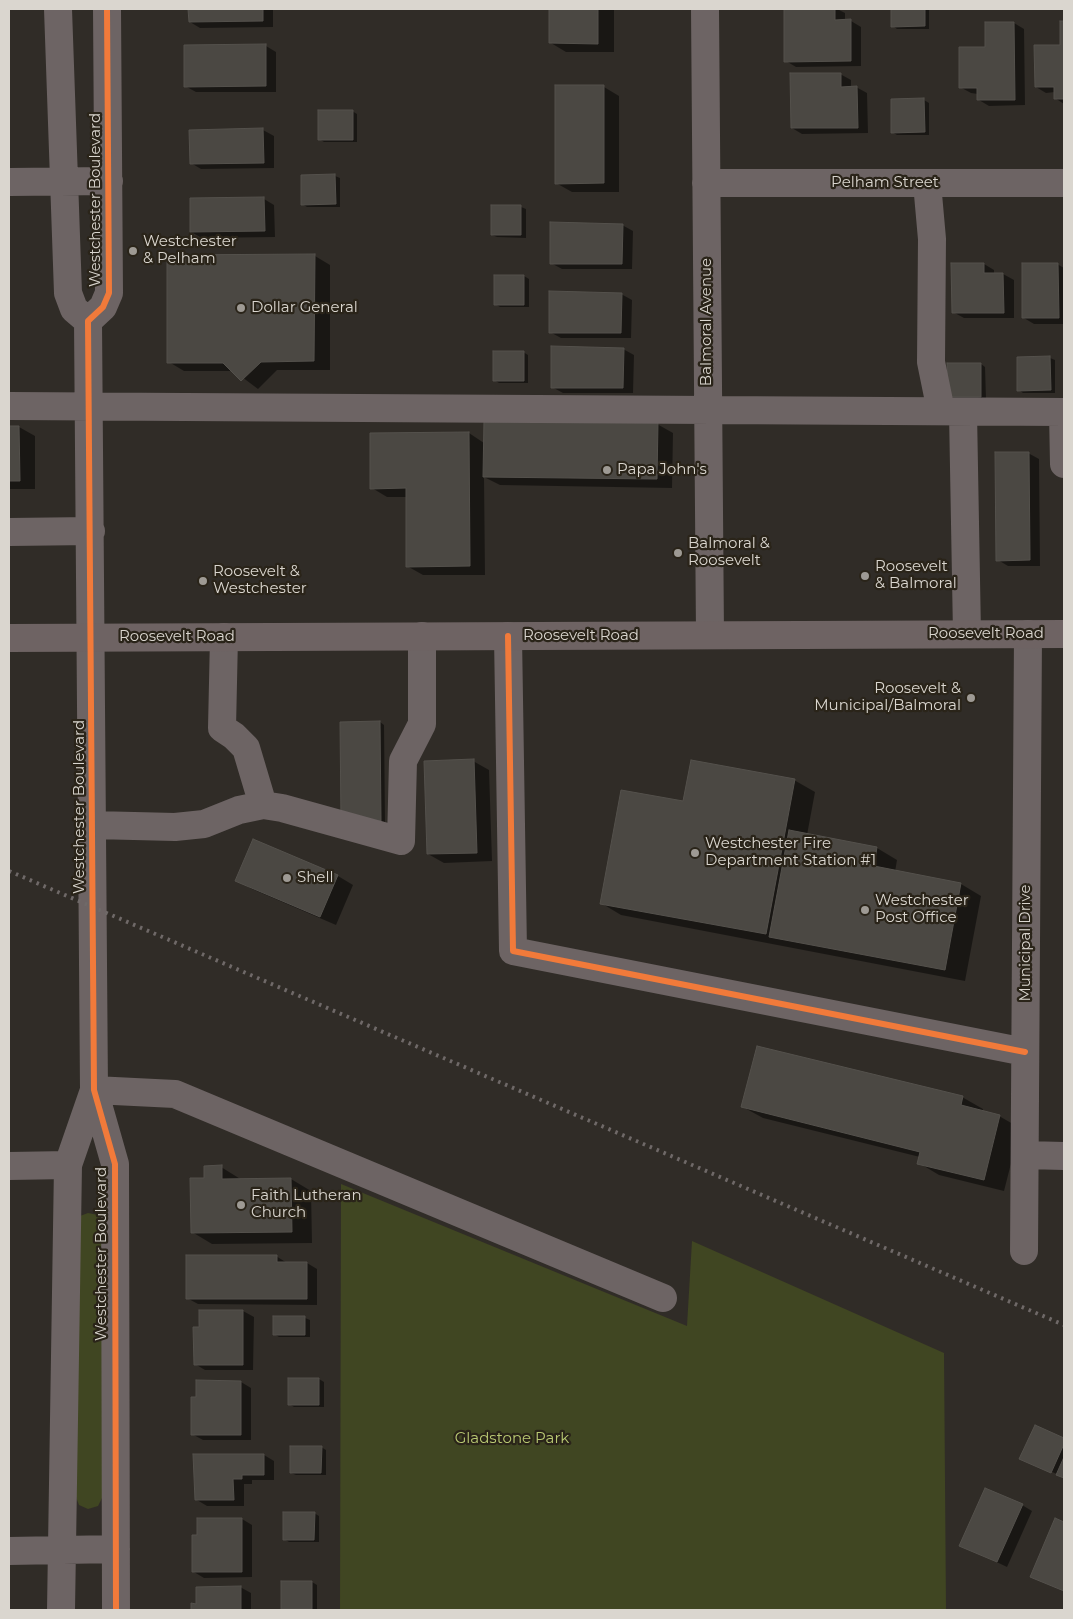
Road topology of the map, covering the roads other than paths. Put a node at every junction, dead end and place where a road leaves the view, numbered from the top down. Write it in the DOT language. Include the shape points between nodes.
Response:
graph roads {
  1 [pos="58,9"];
  2 [pos="107,9"];
  3 [pos="705,9"];
  4 [pos="109,181"];
  5 [pos="9,182"];
  6 [pos="64,182"];
  7 [pos="706,183"];
  8 [pos="927,183"];
  9 [pos="1064,184"];
  10 [pos="88,321"];
  11 [pos="9,406"];
  12 [pos="91,406"];
  13 [pos="708,410"];
  14 [pos="952,412"];
  15 [pos="1064,412"];
  16 [pos="1064,464"];
  17 [pos="91,530"];
  18 [pos="9,532"];
  19 [pos="967,634"];
  20 [pos="1028,634"];
  21 [pos="1064,634"];
  22 [pos="710,635"];
  23 [pos="422,636"];
  24 [pos="508,636"];
  25 [pos="224,637"];
  26 [pos="9,638"];
  27 [pos="91,638"];
  28 [pos="263,805"];
  29 [pos="92,825"];
  30 [pos="1025,1052"];
  31 [pos="94,1090"];
  32 [pos="1025,1155"];
  33 [pos="1064,1156"];
  34 [pos="68,1165"];
  35 [pos="9,1166"];
  36 [pos="1024,1251"];
  37 [pos="663,1298"];
  38 [pos="116,1549"];
  39 [pos="61,1550"];
  40 [pos="9,1551"];
  41 [pos="61,1610"];
  42 [pos="116,1610"];
  1 -- 6 [label="street, Westchester Boulevard"];
  2 -- 4 [label="street, Westchester Boulevard"];
  3 -- 7 [label="street, Balmoral Avenue"];
  4 -- 6 [label="street"];
  4 -- 10 [label="street, Westchester Boulevard" via="109,293 103,307"];
  5 -- 6 [label="street"];
  6 -- 10 [label="street, Westchester Boulevard" via="68,293 74,309"];
  7 -- 8 [label="street, Pelham Street"];
  7 -- 13 [label="street, Balmoral Avenue"];
  8 -- 9 [label="street, Pelham Street"];
  8 -- 14 [label="street" via="932,239 931,362"];
  10 -- 12 [label="street, Westchester Boulevard"];
  11 -- 12 [label="street"];
  12 -- 13 [label="street"];
  12 -- 17 [label="street, Westchester Boulevard"];
  13 -- 14 [label="street"];
  13 -- 22 [label="street, Balmoral Avenue"];
  14 -- 15 [label="street"];
  14 -- 19 [label="street"];
  15 -- 16 [label="street"];
  17 -- 18 [label="street"];
  17 -- 27 [label="street, Westchester Boulevard"];
  19 -- 20 [label="main road, Roosevelt Road"];
  19 -- 22 [label="main road, Roosevelt Road"];
  20 -- 21 [label="main road, Roosevelt Road"];
  20 -- 30 [label="street, Municipal Drive"];
  22 -- 24 [label="main road, Roosevelt Road"];
  23 -- 24 [label="main road, Roosevelt Road"];
  23 -- 25 [label="main road, Roosevelt Road"];
  23 -- 28 [label="street" via="422,724 403,762 401,842"];
  24 -- 30 [label="street" via="513,951"];
  25 -- 27 [label="main road, Roosevelt Road"];
  25 -- 28 [label="street" via="222,728 246,748"];
  26 -- 27 [label="main road, Roosevelt Road"];
  27 -- 29 [label="street, Westchester Boulevard"];
  28 -- 29 [label="street" via="239,810 204,824"];
  29 -- 31 [label="street, Westchester Boulevard"];
  30 -- 32 [label="street, Municipal Drive"];
  31 -- 34 [label="street, Westchester Boulevard"];
  31 -- 37 [label="street" via="176,1094"];
  31 -- 38 [label="street, Westchester Boulevard" via="116,1164"];
  32 -- 33 [label="street"];
  32 -- 36 [label="street, Municipal Drive"];
  34 -- 35 [label="street"];
  34 -- 39 [label="street, Westchester Boulevard"];
  38 -- 39 [label="street"];
  38 -- 42 [label="street, Westchester Boulevard"];
  39 -- 40 [label="street"];
  39 -- 41 [label="street, Westchester Boulevard"];
}
